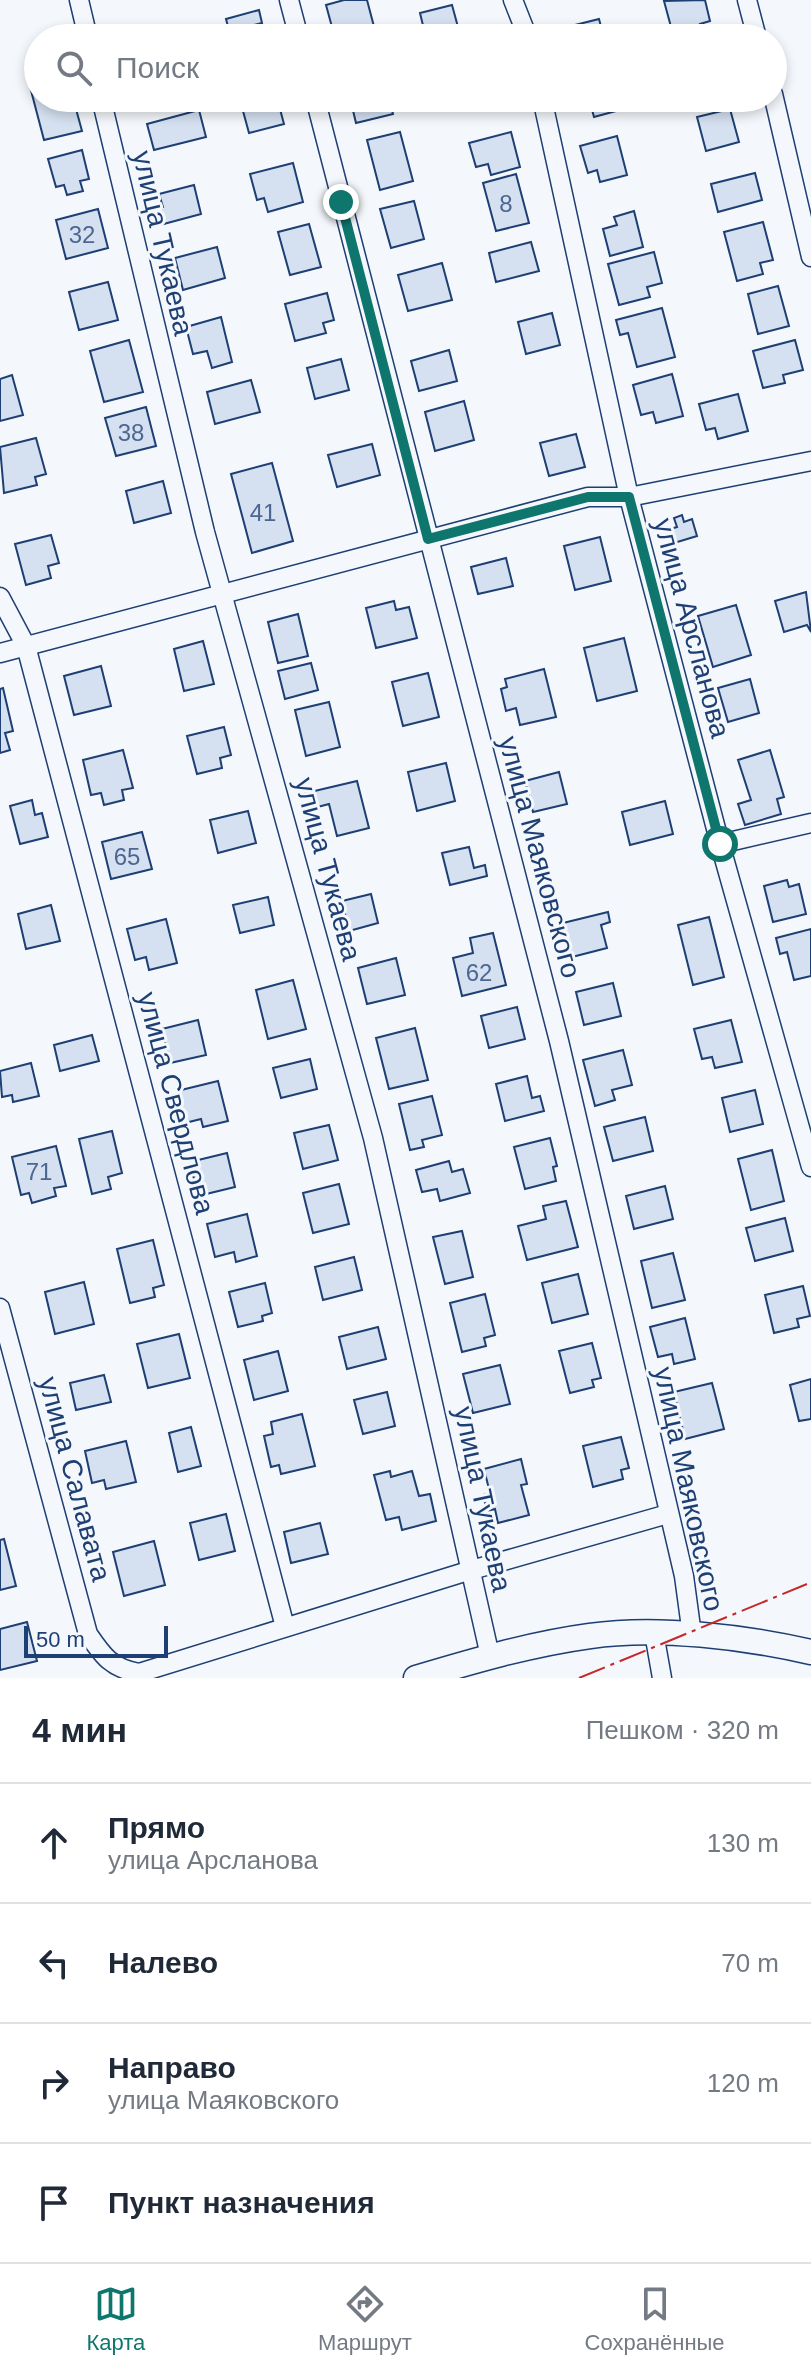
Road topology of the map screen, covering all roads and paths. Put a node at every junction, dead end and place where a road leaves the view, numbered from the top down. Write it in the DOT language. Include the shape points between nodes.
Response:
graph roads {
  1 [pos="79,0"];
  2 [pos="289,0"];
  3 [pos="513,0"];
  4 [pos="747,0"];
  5 [pos="85,24"];
  6 [pos="295,24"];
  7 [pos="522,24"];
  8 [pos="753,24"];
  9 [pos="104,112"];
  10 [pos="319,112"];
  11 [pos="545,112"];
  12 [pos="777,112"];
  13 [pos="811,257"];
  14 [pos="811,461"];
  15 [pos="629,497"];
  16 [pos="428,539"];
  17 [pos="223,595"];
  18 [pos="0,597"];
  19 [pos="26,646"];
  20 [pos="0,653"];
  21 [pos="811,823"];
  22 [pos="720,844"];
  23 [pos="811,1167"];
  24 [pos="0,1308"];
  25 [pos="668,1514"];
  26 [pos="468,1571"];
  27 [pos="285,1627"];
  28 [pos="654,1633"];
  29 [pos="692,1635"];
  30 [pos="811,1652"];
  31 [pos="490,1656"];
  32 [pos="416,1678"];
  33 [pos="662,1678"];
  1 -- 5 [label="street"];
  2 -- 6 [label="street"];
  3 -- 7 [label="street"];
  4 -- 8 [label="street"];
  9 -- 17 [label="street, улица Тукаева"];
  10 -- 16 [label="street, улица Маяковского"];
  11 -- 15 [label="street, улица Арсланова"];
  12 -- 13 [label="street"];
  14 -- 15 [label="street"];
  15 -- 16 [label="street" via="588,497"];
  15 -- 22 [label="street, улица Арсланова"];
  16 -- 17 [label="street"];
  16 -- 25 [label="street, улица Маяковского" via="559,1041"];
  17 -- 19 [label="street"];
  17 -- 26 [label="street, улица Тукаева" via="373,1138 455,1493"];
  18 -- 19 [label="street, улица Свердлова"];
  19 -- 20 [label="street"];
  19 -- 27 [label="street, улица Свердлова"];
  21 -- 22 [label="street"];
  22 -- 23 [label="street, улица Арсланова"];
  24 -- 27 [label="street, улица Салавата" via="88,1634 106,1661 139,1673"];
  25 -- 26 [label="street"];
  25 -- 29 [label="street, улица Маяковского"];
  26 -- 27 [label="street"];
  26 -- 31 [label="street, улица Тукаева"];
  28 -- 29 [label="street"];
  28 -- 31 [label="street" via="591,1635"];
  28 -- 33 [label="street"];
  29 -- 30 [label="street"];
  31 -- 32 [label="street"];
}
